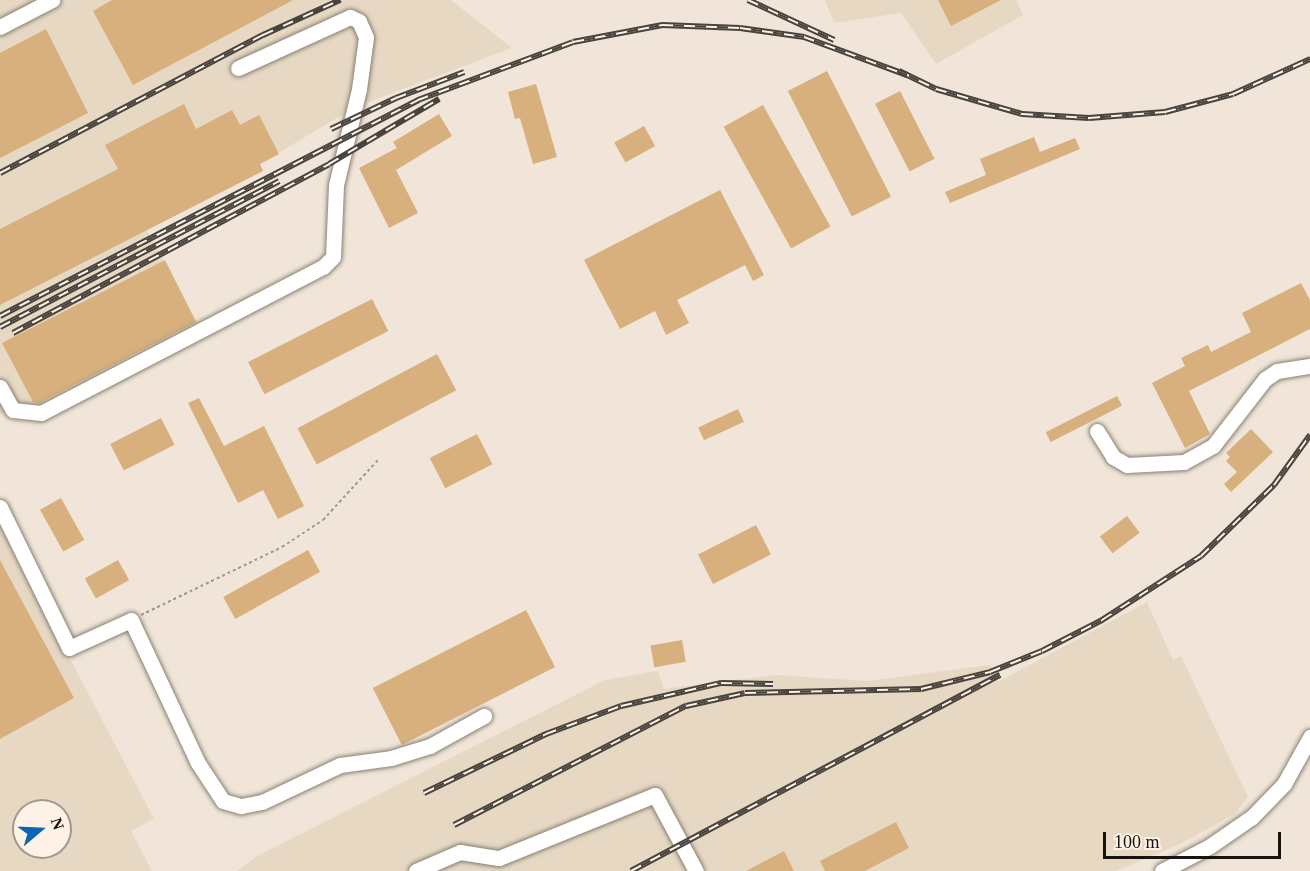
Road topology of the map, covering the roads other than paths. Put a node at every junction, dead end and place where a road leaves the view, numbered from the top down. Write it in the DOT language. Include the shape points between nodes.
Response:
graph roads {
  1 [pos="52,0"];
  2 [pos="0,27"];
  3 [pos="238,68"];
  4 [pos="1310,366"];
  5 [pos="0,387"];
  6 [pos="1097,431"];
  7 [pos="0,507"];
  8 [pos="484,716"];
  9 [pos="1310,736"];
  10 [pos="499,858"];
  11 [pos="416,871"];
  12 [pos="486,871"];
  13 [pos="696,871"];
  14 [pos="1162,871"];
  1 -- 2 [label="street"];
  3 -- 5 [label="street" via="350,17 359,21 366,37 359,88 336,185 333,257 324,267 41,412 14,410"];
  4 -- 6 [label="street" via="1277,371 1264,379 1213,446 1184,462 1127,465 1113,457"];
  7 -- 8 [label="street" via="69,648 131,620 198,763 223,801 241,806 262,802 340,765 391,758 430,746"];
  9 -- 14 [label="street" via="1284,784 1252,817 1210,846"];
  10 -- 11 [label="street" via="460,852"];
  10 -- 12 [label="street"];
  10 -- 13 [label="street" via="655,795"];
}
